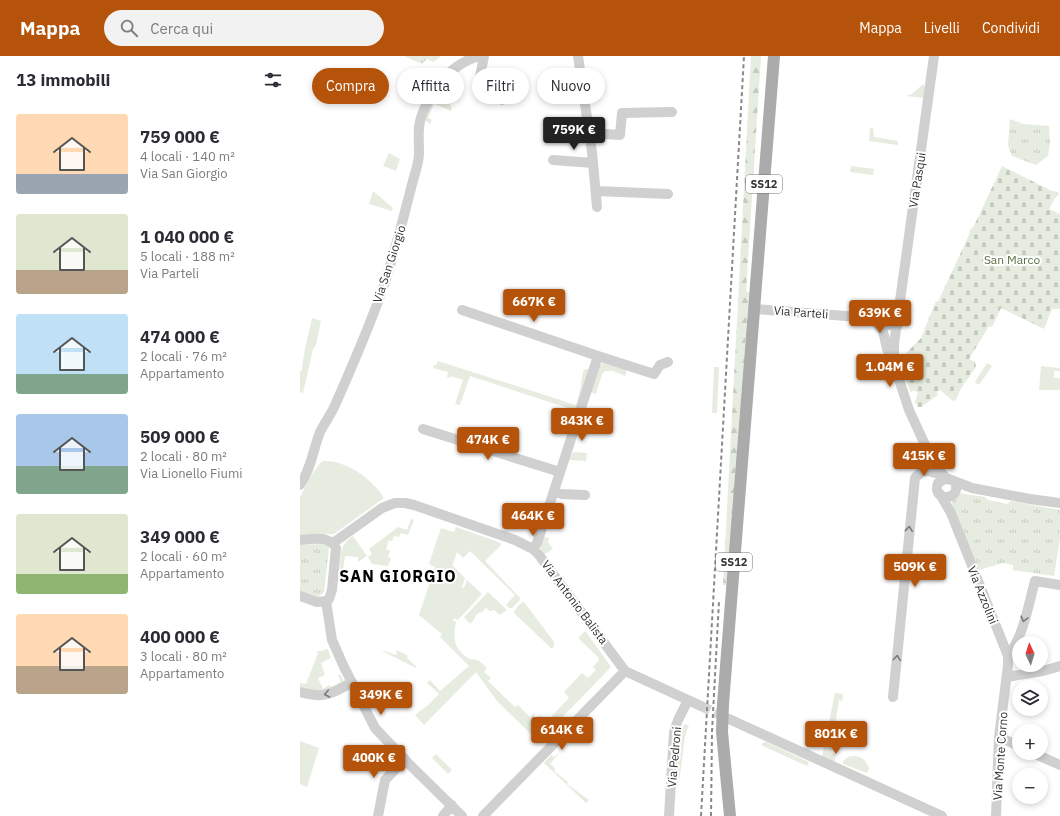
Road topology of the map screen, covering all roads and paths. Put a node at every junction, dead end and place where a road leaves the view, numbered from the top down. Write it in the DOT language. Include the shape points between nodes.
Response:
graph roads {
  1 [pos="479,56"];
  2 [pos="484,56"];
  3 [pos="578,56"];
  4 [pos="774,56"];
  5 [pos="934,56"];
  6 [pos="482,68"];
  7 [pos="672,112"];
  8 [pos="589,133"];
  9 [pos="553,160"];
  10 [pos="593,163"];
  11 [pos="596,191"];
  12 [pos="668,194"];
  13 [pos="597,207"];
  14 [pos="900,303"];
  15 [pos="754,309"];
  16 [pos="462,310"];
  17 [pos="872,318"];
  18 [pos="897,327"];
  19 [pos="598,356"];
  20 [pos="668,362"];
  21 [pos="894,364"];
  22 [pos="423,429"];
  23 [pos="934,468"];
  24 [pos="560,472"];
  25 [pos="300,485"];
  26 [pos="952,486"];
  27 [pos="939,490"];
  28 [pos="554,491"];
  29 [pos="585,496"];
  30 [pos="1060,503"];
  31 [pos="951,513"];
  32 [pos="300,540"];
  33 [pos="333,543"];
  34 [pos="533,549"];
  35 [pos="1060,585"];
  36 [pos="300,596"];
  37 [pos="326,601"];
  38 [pos="1008,656"];
  39 [pos="1060,666"];
  40 [pos="625,671"];
  41 [pos="1007,677"];
  42 [pos="352,682"];
  43 [pos="300,692"];
  44 [pos="893,697"];
  45 [pos="688,700"];
  46 [pos="700,706"];
  47 [pos="729,719"];
  48 [pos="999,737"];
  49 [pos="1012,743"];
  50 [pos="405,759"];
  51 [pos="1048,760"];
  52 [pos="1060,766"];
  53 [pos="452,805"];
  54 [pos="937,815"];
  55 [pos="378,816"];
  56 [pos="443,816"];
  57 [pos="462,816"];
  58 [pos="483,816"];
  59 [pos="669,816"];
  60 [pos="730,816"];
  61 [pos="996,816"];
  1 -- 25 [label="street, Via San Giorgio" via="457,66 449,73 422,112 419,124 418,162 395,254 362,342 320,432 311,465"];
  2 -- 6 [label="street"];
  3 -- 8 [label="street"];
  4 -- 15 [label="main road, SS12"];
  5 -- 14 [label="street, Via Pasqui"];
  7 -- 8 [label="street" via="622,113 620,135"];
  8 -- 10 [label="street"];
  9 -- 10 [label="street"];
  10 -- 11 [label="street"];
  11 -- 12 [label="street"];
  11 -- 13 [label="street"];
  14 -- 17 [label="street"];
  14 -- 18 [label="street"];
  15 -- 17 [label="street, Via Parteli"];
  15 -- 60 [label="main road, SS12" via="723,704 722,732"];
  16 -- 19 [label="street"];
  17 -- 18 [label="street, Via Parteli"];
  17 -- 21 [label="street" via="883,331"];
  18 -- 21 [label="street"];
  19 -- 20 [label="street" via="654,374 660,366"];
  19 -- 24 [label="street"];
  21 -- 23 [label="street" via="909,410"];
  22 -- 24 [label="street"];
  23 -- 26 [label="street"];
  23 -- 27 [label="street"];
  44 -- 23 [label="street, one-way" via="915,478 920,472"];
  24 -- 28 [label="street"];
  26 -- 27 [label="street" via="946,497"];
  26 -- 27 [label="street" via="940,480"];
  26 -- 30 [label="street"];
  26 -- 31 [label="street, Via Azzolini"];
  27 -- 31 [label="street, Via Azzolini"];
  28 -- 29 [label="street"];
  28 -- 34 [label="street" via="538,543"];
  31 -- 38 [label="street, Via Azzolini"];
  32 -- 33 [label="street" via="325,539"];
  33 -- 34 [label="street, Via Antonio Balista" via="382,508 400,502 487,530"];
  33 -- 37 [label="street" via="336,548 332,590"];
  34 -- 40 [label="street, Via Antonio Balista"];
  35 -- 38 [label="street, Via Monte Corno, one-way" via="1035,581 1020,635"];
  36 -- 37 [label="street" via="317,602"];
  37 -- 42 [label="street" via="332,640"];
  38 -- 41 [label="street, Via Monte Corno"];
  39 -- 41 [label="street"];
  40 -- 45 [label="street, Via Antonio Balista"];
  40 -- 58 [label="street"];
  41 -- 48 [label="street, Via Monte Corno"];
  42 -- 43 [label="street, one-way" via="324,696"];
  42 -- 50 [label="street" via="375,728"];
  45 -- 46 [label="street, Via Antonio Balista"];
  45 -- 59 [label="street, Via Pedroni" via="674,732"];
  47 -- 54 [label="street"];
  48 -- 49 [label="street"];
  48 -- 61 [label="street, Via Monte Corno"];
  50 -- 53 [label="street"];
  50 -- 55 [label="street" via="385,780"];
  51 -- 52 [label="street"];
  53 -- 56 [label="street"];
  53 -- 57 [label="street"];
}
